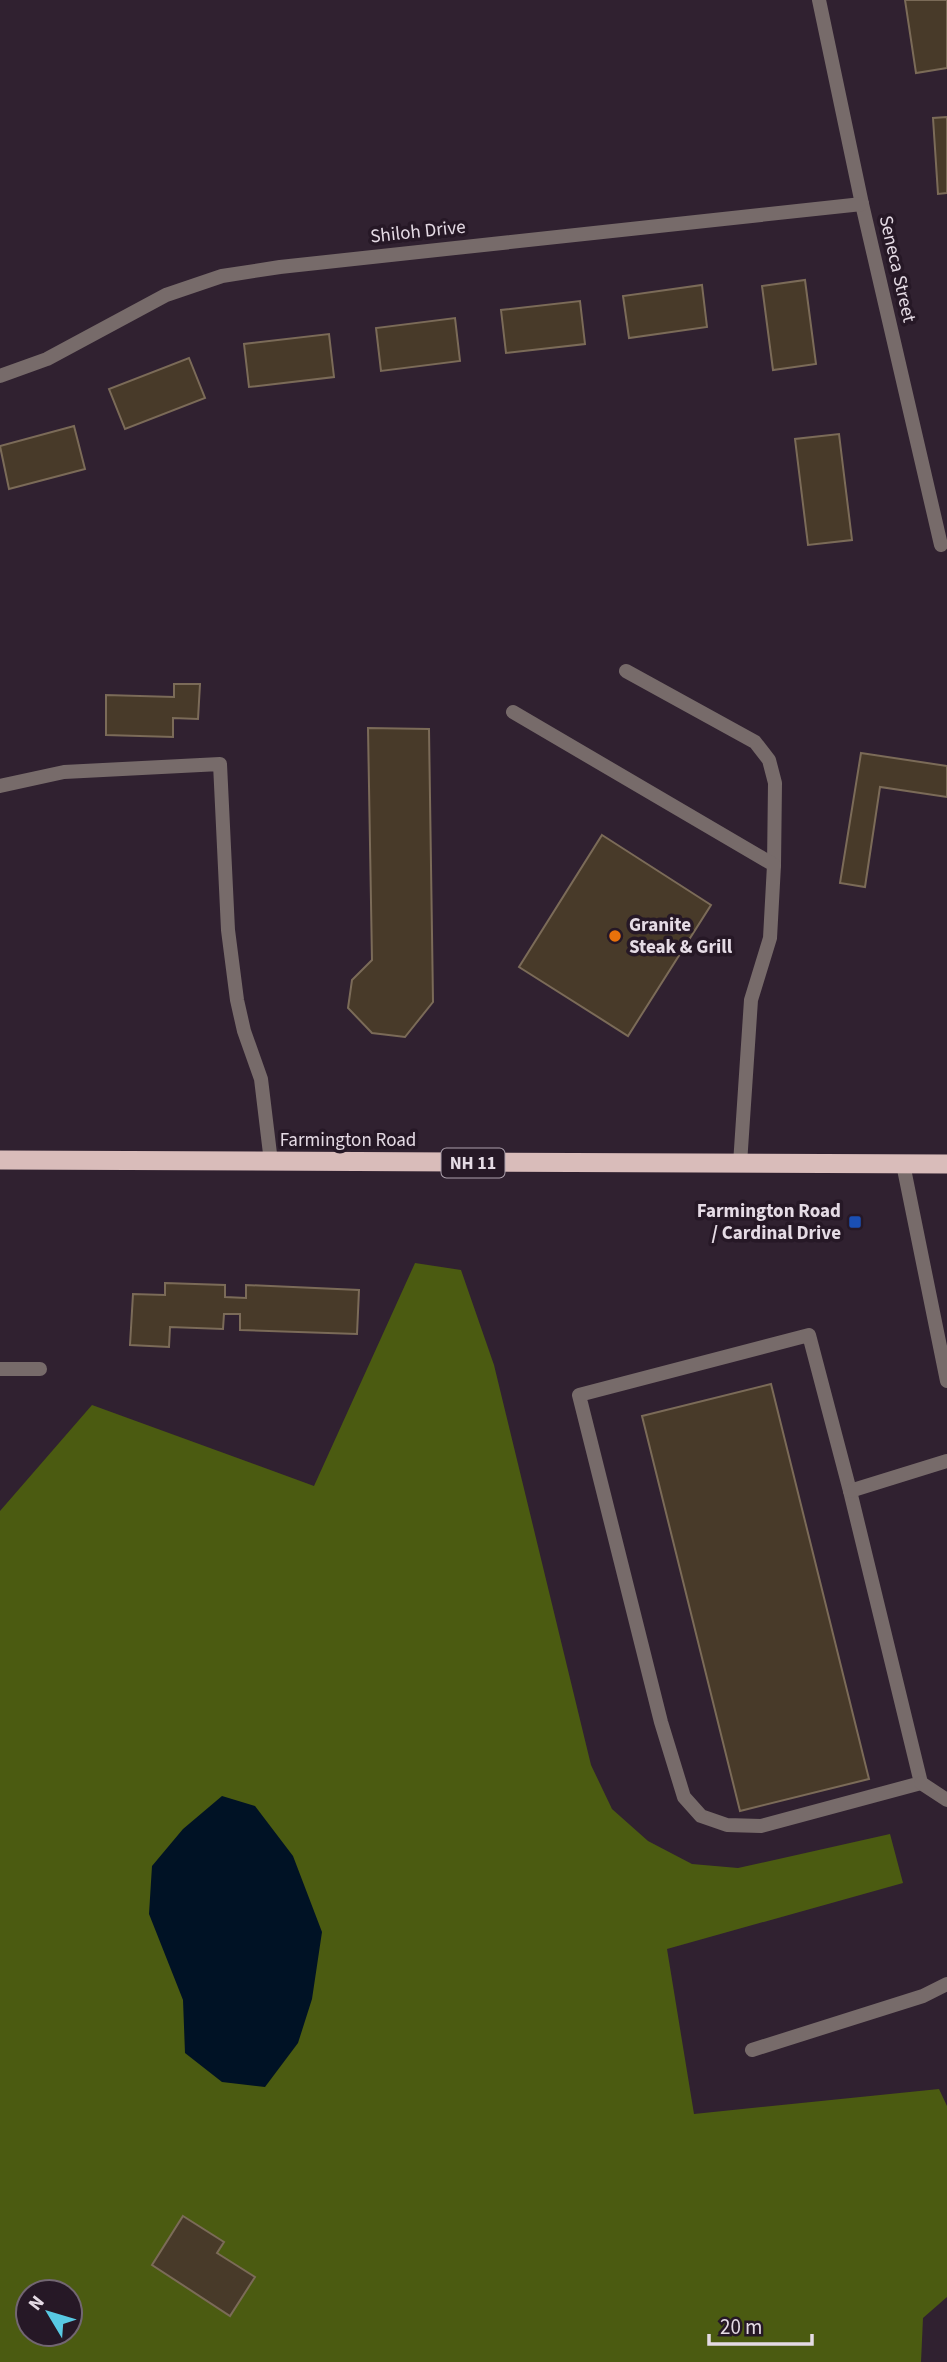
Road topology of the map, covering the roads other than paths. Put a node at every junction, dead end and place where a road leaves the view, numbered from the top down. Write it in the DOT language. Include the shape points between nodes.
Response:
graph roads {
  1 [pos="818,0"];
  2 [pos="862,204"];
  3 [pos="0,376"];
  4 [pos="941,545"];
  5 [pos="626,671"];
  6 [pos="513,712"];
  7 [pos="0,786"];
  8 [pos="774,865"];
  9 [pos="0,1160"];
  10 [pos="271,1162"];
  11 [pos="740,1164"];
  12 [pos="903,1164"];
  13 [pos="947,1164"];
  14 [pos="0,1369"];
  15 [pos="40,1369"];
  16 [pos="947,1381"];
  17 [pos="947,1461"];
  18 [pos="850,1491"];
  19 [pos="921,1783"];
  20 [pos="947,1800"];
  21 [pos="947,1984"];
  22 [pos="752,2050"];
  1 -- 2 [label="street, Seneca Street"];
  2 -- 3 [label="street, Shiloh Drive" via="222,276 166,295 47,359"];
  2 -- 4 [label="street, Seneca Street"];
  5 -- 8 [label="street" via="755,742 769,760 775,783"];
  6 -- 8 [label="street"];
  7 -- 10 [label="street" via="64,772 220,764 228,930 244,1031 261,1079"];
  8 -- 11 [label="street" via="770,938 751,1000"];
  9 -- 10 [label="highway, Farmington Road / NH 11"];
  10 -- 11 [label="highway, Farmington Road / NH 11"];
  11 -- 12 [label="highway, Farmington Road / NH 11"];
  12 -- 13 [label="highway, Farmington Road / NH 11"];
  12 -- 16 [label="street"];
  14 -- 15 [label="street"];
  17 -- 18 [label="street"];
  18 -- 19 [label="street"];
  18 -- 19 [label="street" via="809,1335 579,1395 684,1797 701,1816 727,1825 761,1826"];
  19 -- 20 [label="street"];
  21 -- 22 [label="street" via="923,1996"];
}
